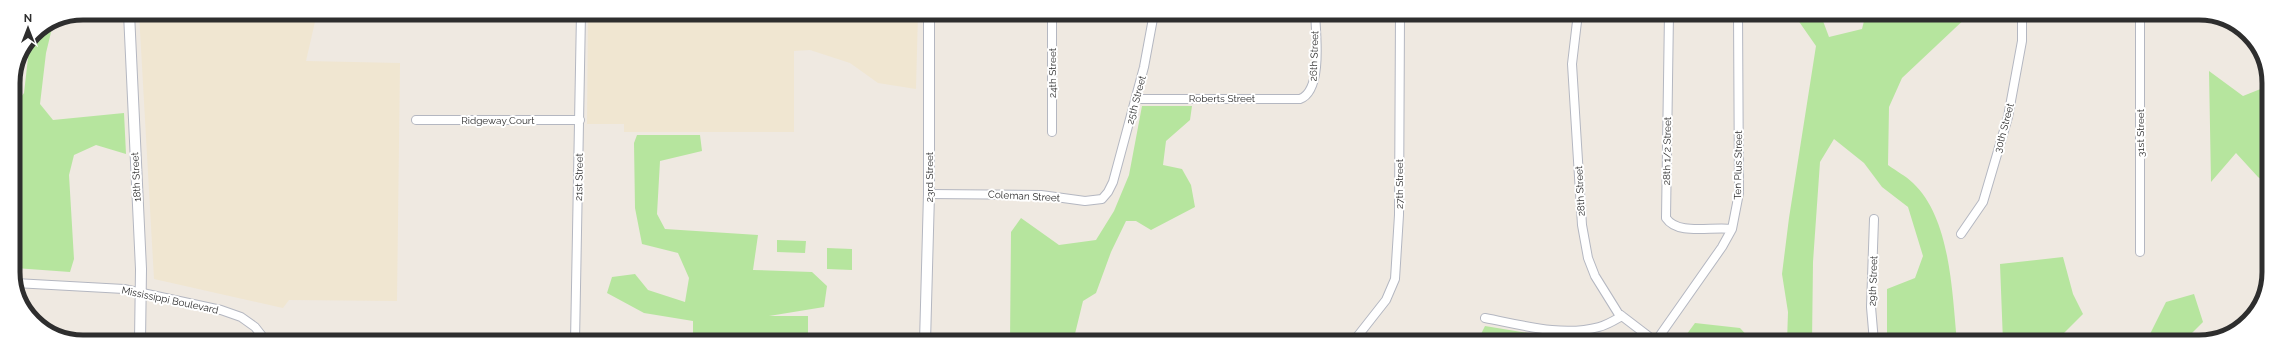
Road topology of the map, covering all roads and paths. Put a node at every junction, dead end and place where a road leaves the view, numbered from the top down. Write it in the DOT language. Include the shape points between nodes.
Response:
graph roads {
  1 [pos="129,20"];
  2 [pos="581,20"];
  3 [pos="928,20"];
  4 [pos="1052,20"];
  5 [pos="1153,20"];
  6 [pos="1315,20"];
  7 [pos="1400,20"];
  8 [pos="1577,20"];
  9 [pos="1669,20"];
  10 [pos="1738,20"];
  11 [pos="2022,20"];
  12 [pos="2140,20"];
  13 [pos="1308,96"];
  14 [pos="1136,98"];
  15 [pos="416,120"];
  16 [pos="580,120"];
  17 [pos="1052,132"];
  18 [pos="1112,185"];
  19 [pos="929,194"];
  20 [pos="1874,220"];
  21 [pos="1732,229"];
  22 [pos="1961,234"];
  23 [pos="2140,252"];
  24 [pos="21,283"];
  25 [pos="140,292"];
  26 [pos="1622,316"];
  27 [pos="1485,318"];
  28 [pos="140,335"];
  29 [pos="261,335"];
  30 [pos="575,335"];
  31 [pos="925,335"];
  32 [pos="1359,335"];
  33 [pos="1647,335"];
  34 [pos="1661,335"];
  35 [pos="1873,335"];
  1 -- 25 [label="street, 18th Street"];
  2 -- 16 [label="street, 21st Street"];
  3 -- 19 [label="street, 23rd Street"];
  4 -- 17 [label="street, 24th Street"];
  5 -- 14 [label="street, 25th Street"];
  6 -- 13 [label="street, 26th Street" via="1316,76"];
  7 -- 32 [label="street, 27th Street" via="1400,215 1394,278 1386,300"];
  8 -- 26 [label="street, 28th Street" via="1572,64 1582,225 1588,258 1595,276"];
  9 -- 21 [label="street, 28th 1/2 Street" via="1666,218 1670,224 1680,228"];
  10 -- 21 [label="street, Ten Plus Street" via="1739,193"];
  11 -- 22 [label="street, 30th Street" via="2022,41 2008,117 1983,202"];
  12 -- 23 [label="street, 31st Street"];
  13 -- 14 [label="street, Roberts Street" via="1300,99"];
  14 -- 18 [label="street, 25th Street"];
  15 -- 16 [label="street, Ridgeway Court"];
  16 -- 30 [label="street, 21st Street"];
  18 -- 19 [label="street, Coleman Street" via="1102,199 1085,201 1041,195"];
  19 -- 31 [label="street, 23rd Street"];
  20 -- 35 [label="street, 29th Street" via="1871,307"];
  21 -- 34 [label="street, Ten Plus Street"];
  24 -- 25 [label="street, Mississippi Boulevard"];
  25 -- 28 [label="street, 18th Street"];
  25 -- 29 [label="street, Mississippi Boulevard" via="240,317 256,327"];
  26 -- 27 [label="street" via="1600,327 1575,330 1550,330"];
  26 -- 33 [label="street, 28th Street"];
}
